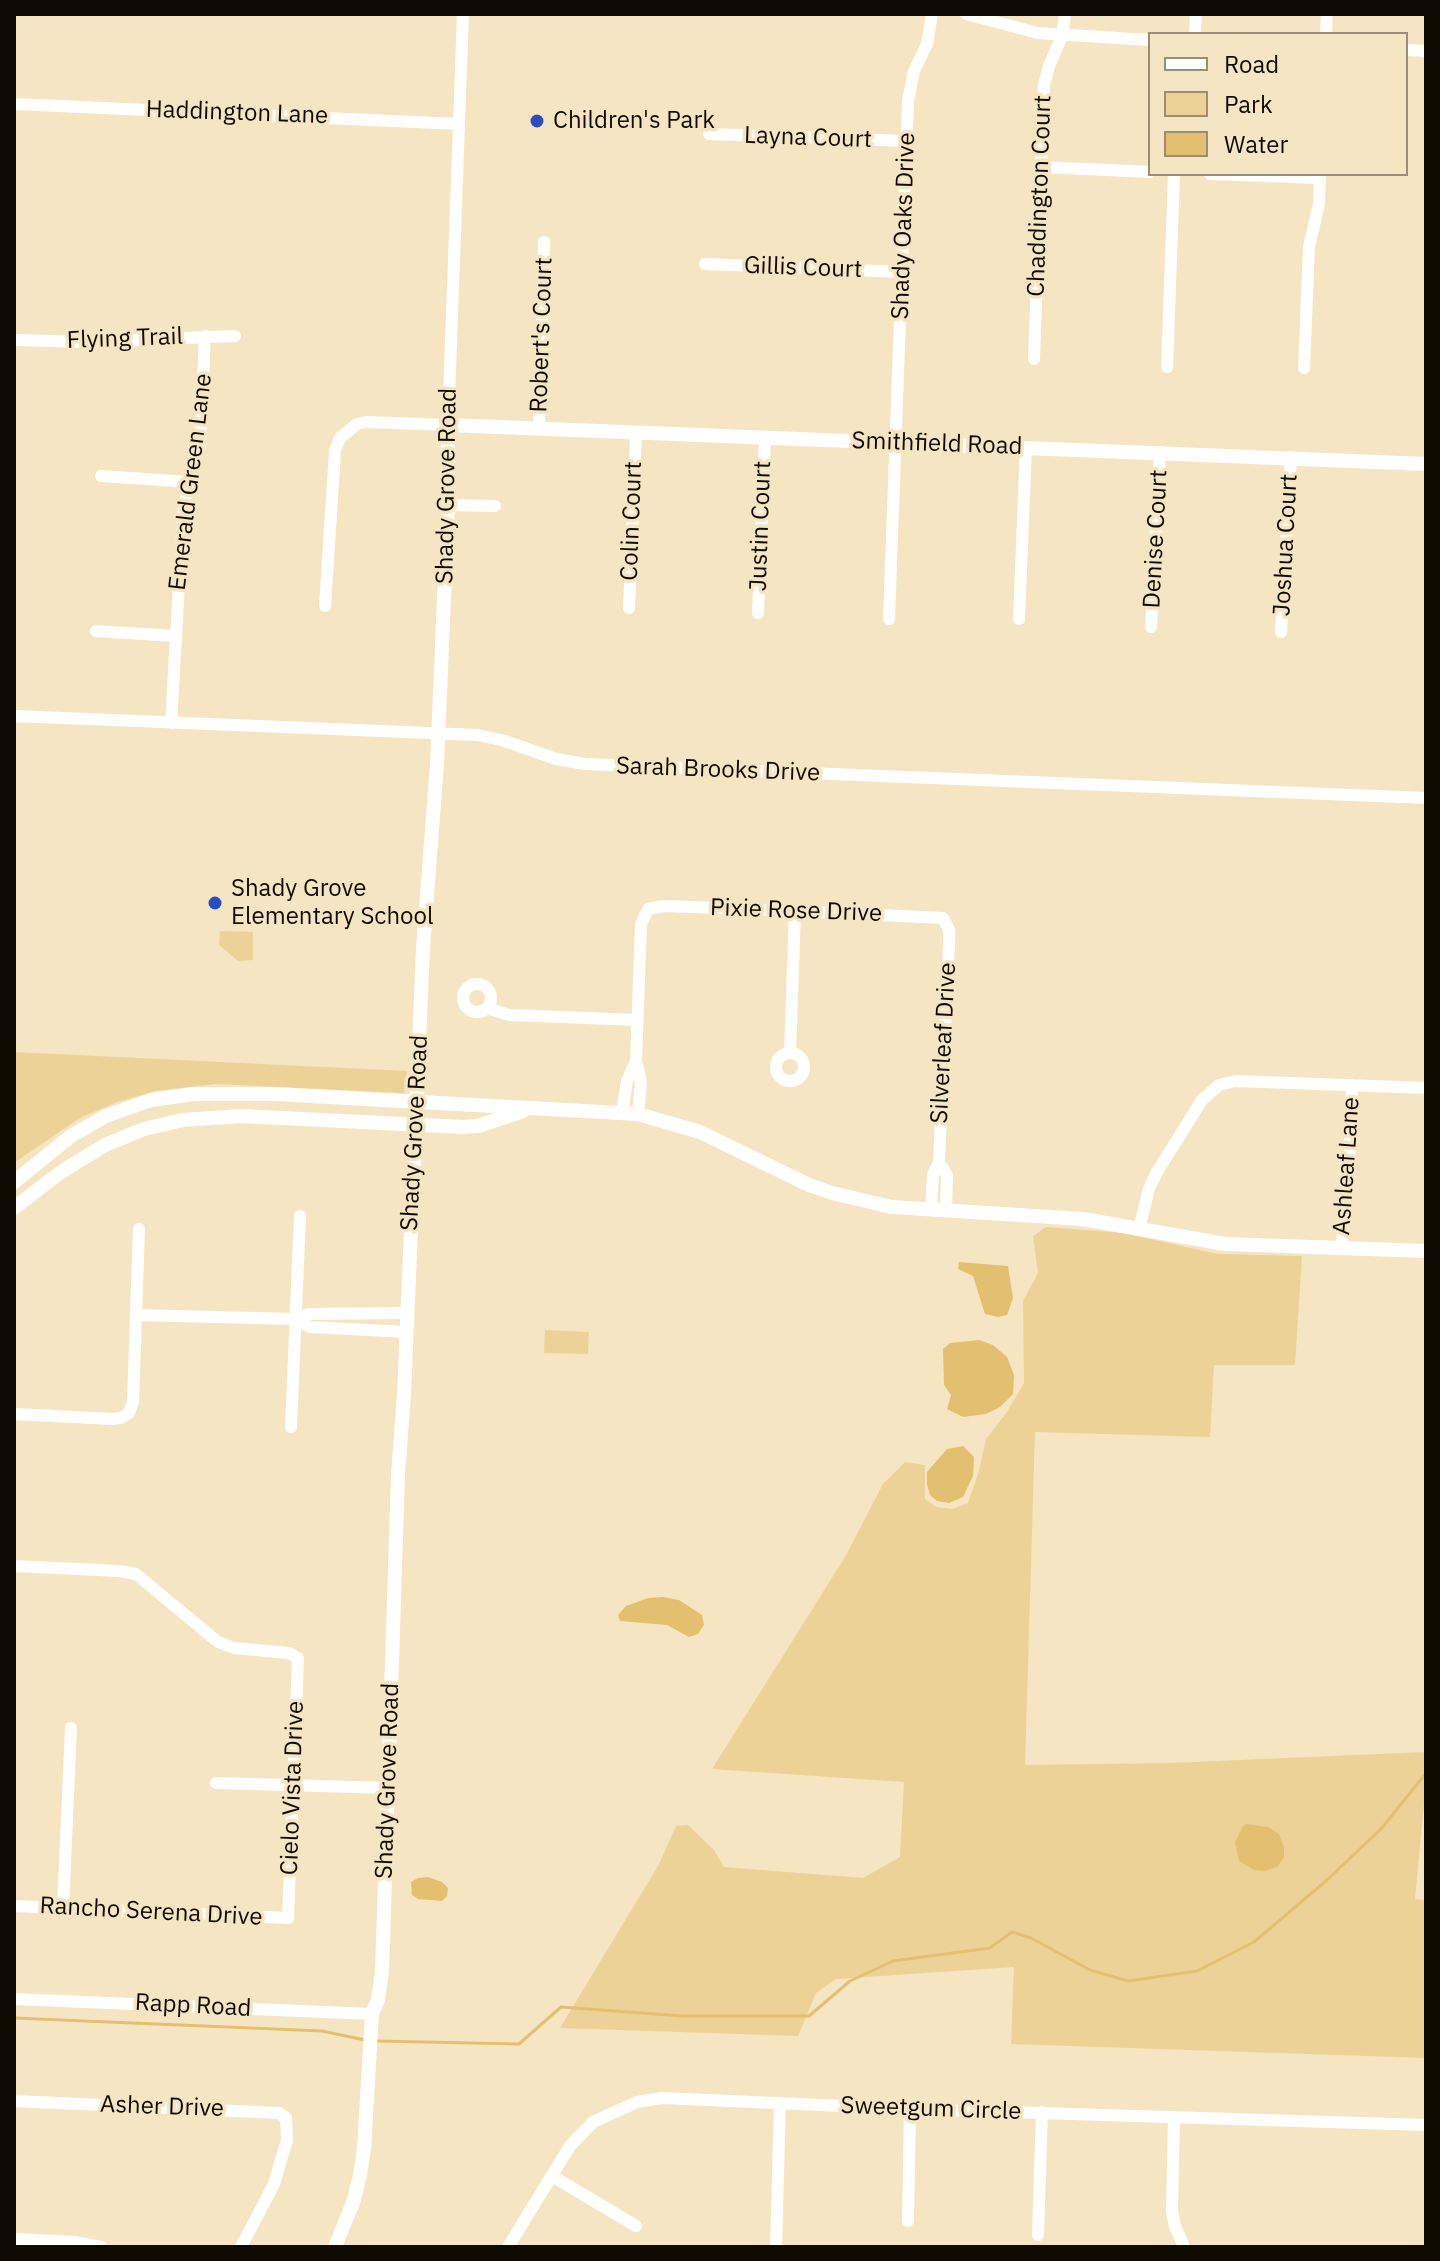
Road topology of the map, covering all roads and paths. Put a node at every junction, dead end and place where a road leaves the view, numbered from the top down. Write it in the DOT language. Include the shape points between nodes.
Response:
graph roads {
  1 [pos="463,14"];
  2 [pos="932,14"];
  3 [pos="966,14"];
  4 [pos="1065,14"];
  5 [pos="1062,36"];
  6 [pos="1148,40"];
  7 [pos="14,104"];
  8 [pos="459,124"];
  9 [pos="709,134"];
  10 [pos="907,141"];
  11 [pos="1041,167"];
  12 [pos="1148,172"];
  13 [pos="1174,176"];
  14 [pos="1320,176"];
  15 [pos="544,242"];
  16 [pos="705,264"];
  17 [pos="902,272"];
  18 [pos="205,336"];
  19 [pos="235,336"];
  20 [pos="14,340"];
  21 [pos="1034,359"];
  22 [pos="1167,367"];
  23 [pos="1304,368"];
  24 [pos="448,425"];
  25 [pos="539,429"];
  26 [pos="636,433"];
  27 [pos="765,439"];
  28 [pos="897,443"];
  29 [pos="1026,447"];
  30 [pos="1160,452"];
  31 [pos="1291,457"];
  32 [pos="1426,464"];
  33 [pos="101,476"];
  34 [pos="189,482"];
  35 [pos="448,505"];
  36 [pos="495,506"];
  37 [pos="325,606"];
  38 [pos="629,608"];
  39 [pos="758,613"];
  40 [pos="889,619"];
  41 [pos="1019,619"];
  42 [pos="1151,627"];
  43 [pos="96,631"];
  44 [pos="1281,632"];
  45 [pos="175,636"];
  46 [pos="14,716"];
  47 [pos="171,723"];
  48 [pos="438,733"];
  49 [pos="1426,798"];
  50 [pos="795,911"];
  51 [pos="947,924"];
  52 [pos="487,1008"];
  53 [pos="637,1020"];
  54 [pos="790,1053"];
  55 [pos="636,1061"];
  56 [pos="1352,1085"];
  57 [pos="1426,1088"];
  58 [pos="417,1104"];
  59 [pos="533,1108"];
  60 [pos="622,1113"];
  61 [pos="638,1114"];
  62 [pos="416,1124"];
  63 [pos="14,1182"];
  64 [pos="14,1208"];
  65 [pos="939,1210"];
  66 [pos="300,1216"];
  67 [pos="139,1229"];
  68 [pos="1139,1229"];
  69 [pos="1342,1248"];
  70 [pos="1426,1251"];
  71 [pos="407,1313"];
  72 [pos="136,1315"];
  73 [pos="296,1319"];
  74 [pos="406,1332"];
  75 [pos="14,1414"];
  76 [pos="291,1427"];
  77 [pos="14,1566"];
  78 [pos="71,1728"];
  79 [pos="216,1783"];
  80 [pos="292,1786"];
  81 [pos="388,1788"];
  82 [pos="14,1906"];
  83 [pos="63,1908"];
  84 [pos="288,1918"];
  85 [pos="14,1999"];
  86 [pos="372,2022"];
  87 [pos="14,2101"];
  88 [pos="780,2103"];
  89 [pos="910,2109"];
  90 [pos="1042,2112"];
  91 [pos="1174,2117"];
  92 [pos="1426,2125"];
  93 [pos="552,2176"];
  94 [pos="908,2221"];
  95 [pos="636,2226"];
  96 [pos="1038,2235"];
  97 [pos="16,2239"];
  98 [pos="101,2247"];
  99 [pos="241,2247"];
  100 [pos="335,2247"];
  101 [pos="508,2247"];
  102 [pos="776,2247"];
  103 [pos="1184,2247"];
  1 -- 8 [label="street, Shady Grove Road"];
  2 -- 10 [label="street, Shady Oaks Drive" via="927,44 909,85"];
  3 -- 5 [label="street"];
  4 -- 5 [label="street, Chaddington Court"];
  5 -- 6 [label="street"];
  5 -- 11 [label="street, Chaddington Court" via="1044,85"];
  7 -- 8 [label="street, Haddington Lane"];
  8 -- 24 [label="street, Shady Grove Road"];
  9 -- 10 [label="street, Layna Court"];
  10 -- 17 [label="street, Shady Oaks Drive"];
  11 -- 12 [label="street"];
  11 -- 21 [label="street, Chaddington Court"];
  13 -- 22 [label="street"];
  14 -- 23 [label="street" via="1309,247"];
  15 -- 25 [label="street, Robert's Court"];
  16 -- 17 [label="street, Gillis Court"];
  17 -- 28 [label="street, Shady Oaks Drive"];
  18 -- 19 [label="street, Flying Trail"];
  18 -- 20 [label="street, Flying Trail"];
  18 -- 34 [label="street, Emerald Green Lane" via="202,430"];
  24 -- 25 [label="main road, Smithfield Road"];
  24 -- 35 [label="main road, Shady Grove Road"];
  24 -- 37 [label="street" via="366,422 340,438"];
  25 -- 26 [label="main road, Smithfield Road"];
  26 -- 27 [label="main road, Smithfield Road"];
  26 -- 38 [label="street, Colin Court"];
  27 -- 28 [label="main road, Smithfield Road"];
  27 -- 39 [label="street, Justin Court"];
  28 -- 29 [label="main road, Smithfield Road"];
  28 -- 40 [label="street, Shady Oaks Drive"];
  29 -- 30 [label="main road, Smithfield Road"];
  29 -- 41 [label="street"];
  30 -- 31 [label="main road, Smithfield Road"];
  30 -- 42 [label="street, Denise Court"];
  31 -- 32 [label="main road, Smithfield Road"];
  31 -- 44 [label="street, Joshua Court"];
  33 -- 34 [label="street"];
  34 -- 45 [label="street, Emerald Green Lane"];
  35 -- 36 [label="street"];
  35 -- 48 [label="main road, Shady Grove Road"];
  43 -- 45 [label="street"];
  45 -- 47 [label="street, Emerald Green Lane"];
  46 -- 47 [label="street, Sarah Brooks Drive"];
  47 -- 48 [label="street, Sarah Brooks Drive"];
  48 -- 49 [label="street, Sarah Brooks Drive" via="478,735 585,764"];
  48 -- 58 [label="main road, Shady Grove Road"];
  50 -- 51 [label="street, Pixie Rose Drive" via="934,917"];
  50 -- 53 [label="street, Pixie Rose Drive" via="648,909 641,925"];
  50 -- 54 [label="street"];
  51 -- 65 [label="street, Silverleaf Drive" via="939,1163 933,1174"];
  52 -- 53 [label="street" via="509,1015"];
  53 -- 55 [label="street"];
  55 -- 60 [label="street"];
  55 -- 61 [label="street" via="641,1082"];
  56 -- 57 [label="street"];
  56 -- 68 [label="street" via="1236,1081 1214,1087 1157,1172"];
  56 -- 69 [label="street, Ashleaf Lane"];
  58 -- 59 [label="main road"];
  58 -- 62 [label="main road, Shady Grove Road"];
  58 -- 63 [label="main road" via="275,1094 151,1100 71,1136"];
  59 -- 60 [label="main road"];
  59 -- 62 [label="main road" via="478,1126"];
  60 -- 61 [label="main road"];
  61 -- 65 [label="main road" via="700,1132 832,1193 892,1207"];
  62 -- 64 [label="main road" via="241,1116 173,1122 105,1145"];
  62 -- 71 [label="main road, Shady Grove Road"];
  65 -- 68 [label="main road" via="1083,1219"];
  66 -- 73 [label="street"];
  67 -- 72 [label="street"];
  68 -- 69 [label="main road" via="1225,1244"];
  69 -- 70 [label="main road"];
  71 -- 73 [label="street" via="309,1314"];
  71 -- 74 [label="main road, Shady Grove Road"];
  72 -- 73 [label="street"];
  72 -- 75 [label="street" via="133,1402 126,1416"];
  73 -- 74 [label="street" via="310,1327"];
  73 -- 76 [label="street"];
  74 -- 81 [label="main road, Shady Grove Road"];
  77 -- 80 [label="street, Cielo Vista Drive" via="136,1574 218,1642 298,1658"];
  78 -- 83 [label="street"];
  79 -- 80 [label="street"];
  80 -- 81 [label="street"];
  80 -- 84 [label="street, Cielo Vista Drive"];
  81 -- 86 [label="main road, Shady Grove Road" via="382,1972"];
  82 -- 83 [label="street, Rancho Serena Drive"];
  83 -- 84 [label="street, Rancho Serena Drive"];
  85 -- 86 [label="street, Rapp Road"];
  86 -- 100 [label="main road, Shady Grove Road" via="360,2175"];
  87 -- 99 [label="street, Asher Drive" via="279,2113 286,2118 287,2140 274,2184"];
  88 -- 89 [label="street, Sweetgum Circle"];
  88 -- 93 [label="street, Sweetgum Circle" via="708,2098 637,2102 593,2122"];
  88 -- 102 [label="street"];
  89 -- 90 [label="street, Sweetgum Circle"];
  89 -- 94 [label="street"];
  90 -- 91 [label="street, Sweetgum Circle"];
  90 -- 96 [label="street"];
  91 -- 92 [label="street, Sweetgum Circle"];
  91 -- 103 [label="street" via="1172,2211"];
  93 -- 95 [label="street"];
  93 -- 101 [label="street, Sweetgum Circle"];
  97 -- 98 [label="street"];
}
